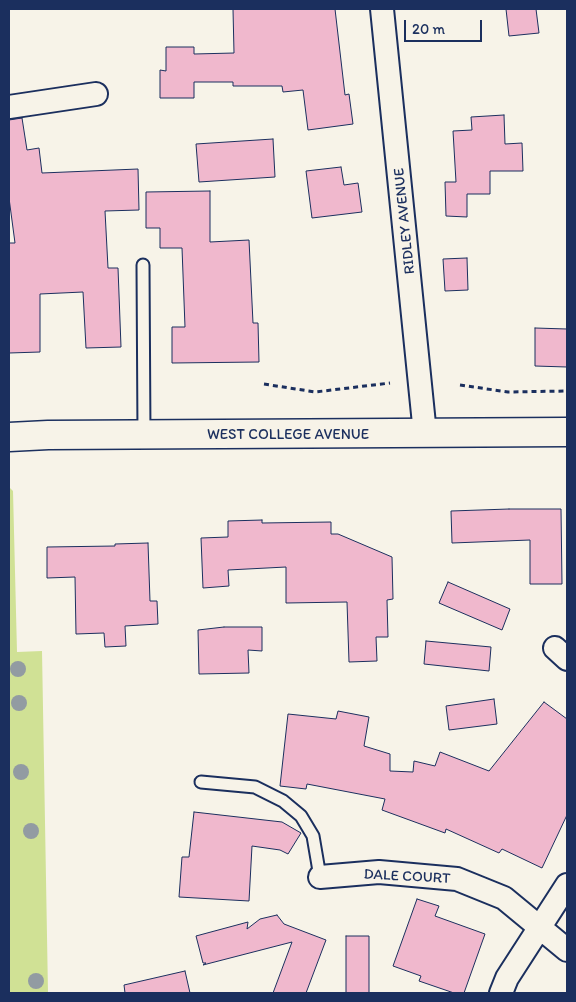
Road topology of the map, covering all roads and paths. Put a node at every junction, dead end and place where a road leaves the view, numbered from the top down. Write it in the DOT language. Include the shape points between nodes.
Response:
graph roads {
  1 [pos="382,9"];
  2 [pos="96,94"];
  3 [pos="9,107"];
  4 [pos="143,265"];
  5 [pos="390,383"];
  6 [pos="264,384"];
  7 [pos="460,385"];
  8 [pos="567,391"];
  9 [pos="567,432"];
  10 [pos="425,434"];
  11 [pos="144,436"];
  12 [pos="9,437"];
  13 [pos="201,782"];
  14 [pos="320,878"];
  15 [pos="567,885"];
  16 [pos="540,929"];
  17 [pos="567,950"];
  18 [pos="501,993"];
  1 -- 10 [label="street, RIDLEY AVENUE"];
  2 -- 3 [label="street"];
  4 -- 11 [label="lane"];
  5 -- 6 [label="path" via="315,392"];
  7 -- 8 [label="path" via="508,392"];
  9 -- 10 [label="main road, WEST COLLEGE AVENUE"];
  10 -- 11 [label="main road, WEST COLLEGE AVENUE"];
  11 -- 12 [label="main road, WEST COLLEGE AVENUE"];
  13 -- 14 [label="lane" via="255,787 283,801 301,816 314,836"];
  14 -- 16 [label="street, DALE COURT" via="379,872 457,879 504,898"];
  15 -- 16 [label="street"];
  16 -- 17 [label="street, DALE COURT"];
  16 -- 18 [label="street" via="507,978"];
}
